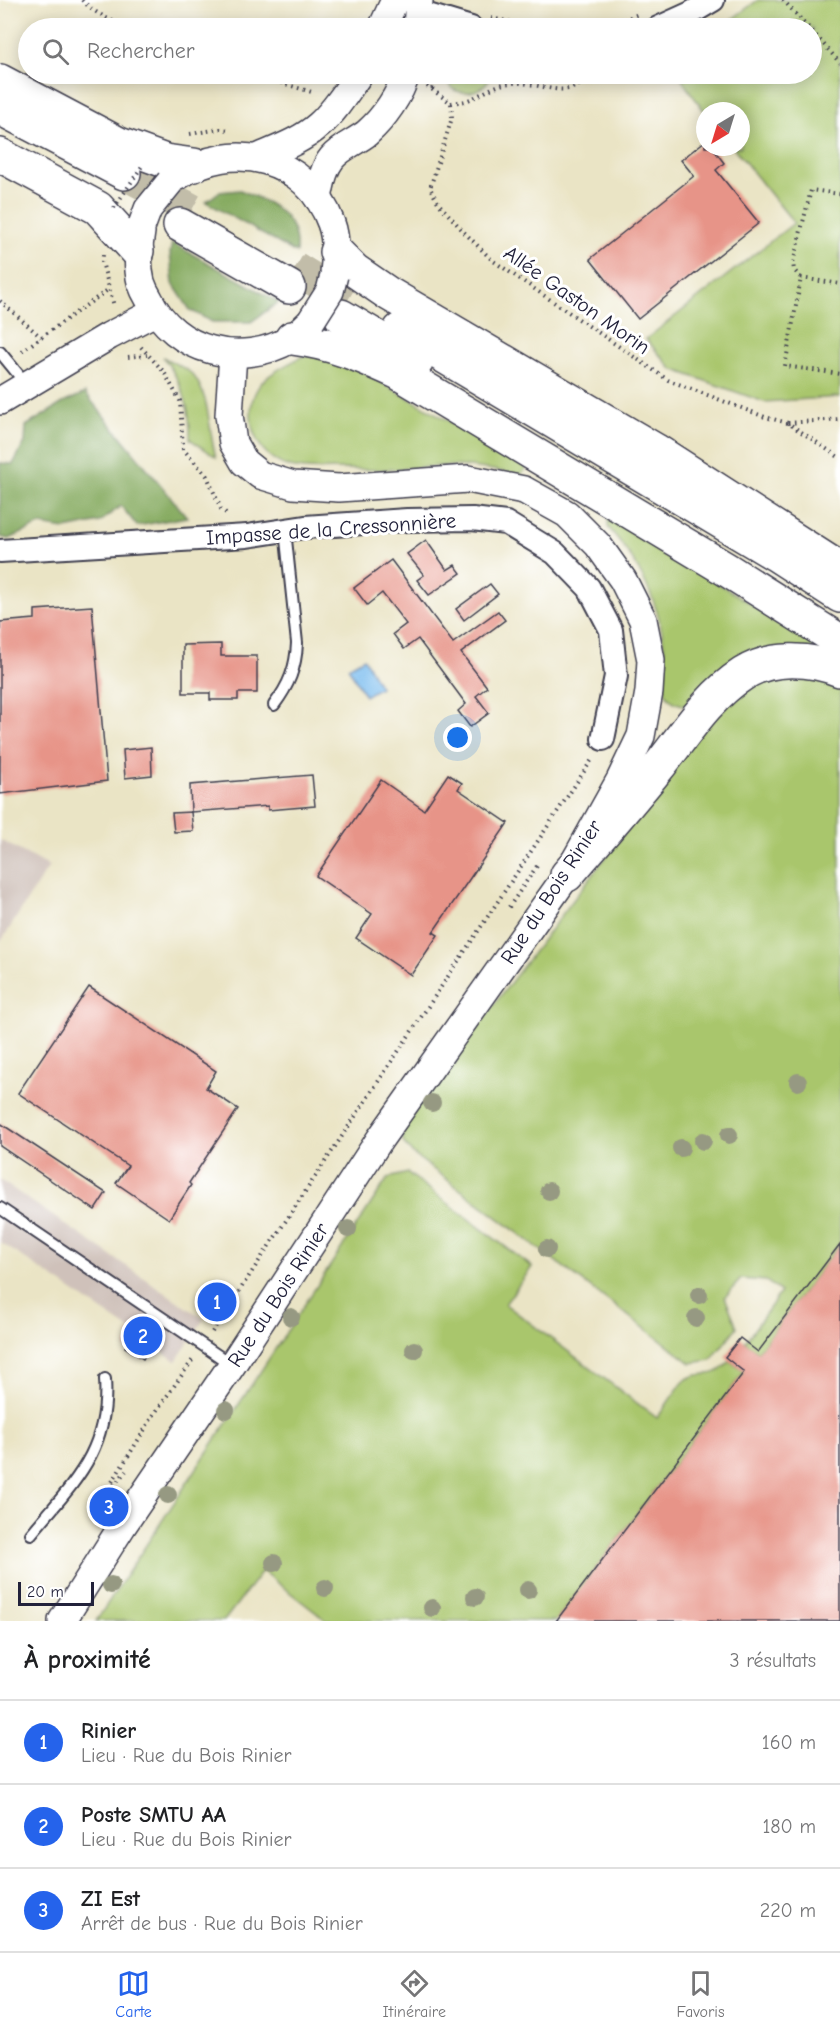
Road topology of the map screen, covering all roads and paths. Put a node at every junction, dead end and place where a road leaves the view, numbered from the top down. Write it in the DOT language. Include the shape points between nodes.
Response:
graph roads {
  1 [pos="82,0"];
  2 [pos="713,0"];
  3 [pos="783,0"];
  4 [pos="413,10"];
  5 [pos="108,18"];
  6 [pos="399,18"];
  7 [pos="454,18"];
  8 [pos="666,18"];
  9 [pos="799,18"];
  10 [pos="822,43"];
  11 [pos="840,63"];
  12 [pos="0,81"];
  13 [pos="285,84"];
  14 [pos="352,84"];
  15 [pos="403,84"];
  16 [pos="424,84"];
  17 [pos="434,84"];
  18 [pos="503,84"];
  19 [pos="526,84"];
  20 [pos="582,84"];
  21 [pos="432,89"];
  22 [pos="324,96"];
  23 [pos="452,103"];
  24 [pos="0,108"];
  25 [pos="0,129"];
  26 [pos="231,130"];
  27 [pos="0,155"];
  28 [pos="257,158"];
  29 [pos="182,173"];
  30 [pos="129,178"];
  31 [pos="840,194"];
  32 [pos="318,198"];
  33 [pos="186,217"];
  34 [pos="140,238"];
  35 [pos="292,278"];
  36 [pos="801,278"];
  37 [pos="840,284"];
  38 [pos="327,300"];
  39 [pos="0,301"];
  40 [pos="155,312"];
  41 [pos="127,327"];
  42 [pos="41,338"];
  43 [pos="0,352"];
  44 [pos="233,354"];
  45 [pos="8,362"];
  46 [pos="840,374"];
  47 [pos="27,386"];
  48 [pos="0,401"];
  49 [pos="840,419"];
  50 [pos="788,423"];
  51 [pos="840,458"];
  52 [pos="285,530"];
  53 [pos="247,536"];
  54 [pos="0,551"];
  55 [pos="840,569"];
  56 [pos="840,596"];
  57 [pos="840,616"];
  58 [pos="840,641"];
  59 [pos="840,670"];
  60 [pos="274,705"];
  61 [pos="603,739"];
  62 [pos="567,874"];
  63 [pos="0,1208"];
  64 [pos="204,1345"];
  65 [pos="232,1365"];
  66 [pos="105,1379"];
  67 [pos="102,1499"];
  68 [pos="31,1534"];
  69 [pos="62,1621"];
  1 -- 5 [label="path"];
  2 -- 8 [label="street" via="691,14"];
  3 -- 9 [label="path"];
  4 -- 6 [label="street"];
  4 -- 7 [label="street"];
  10 -- 11 [label="path"];
  12 -- 30 [label="main road" via="119,144"];
  13 -- 22 [label="path"];
  14 -- 28 [label="street" via="319,125 294,142"];
  15 -- 32 [label="street" via="369,131 333,157 323,174"];
  16 -- 21 [label="path"];
  17 -- 21 [label="path"];
  18 -- 23 [label="path"];
  19 -- 20 [label="path" via="564,90"];
  21 -- 23 [label="path"];
  23 -- 50 [label="path, Allée Gaston Morin" via="452,118 430,188 451,218 492,260 668,380"];
  24 -- 30 [label="main road"];
  25 -- 30 [label="main road"];
  26 -- 30 [label="path" via="195,132 172,141"];
  27 -- 34 [label="main road" via="98,208"];
  28 -- 29 [label="street" via="225,157"];
  28 -- 32 [label="street" via="294,175"];
  29 -- 30 [label="main road" via="165,161"];
  29 -- 34 [label="street, bridge" via="148,209"];
  30 -- 30 [label="path, bridge"];
  31 -- 36 [label="path" via="811,190 793,263"];
  32 -- 38 [label="street" via="331,224"];
  33 -- 35 [label="main road"];
  34 -- 40 [label="street" via="141,283"];
  36 -- 37 [label="path"];
  36 -- 46 [label="path" via="785,366"];
  38 -- 44 [label="street" via="264,351"];
  38 -- 55 [label="main road" via="354,270 655,450"];
  38 -- 56 [label="main road" via="775,554"];
  38 -- 57 [label="main road"];
  38 -- 58 [label="main road" via="318,341 399,373"];
  39 -- 42 [label="path"];
  40 -- 41 [label="street"];
  40 -- 44 [label="street" via="176,334 203,349"];
  41 -- 42 [label="path" via="109,289"];
  41 -- 47 [label="street"];
  41 -- 53 [label="path" via="164,372 180,401 183,449 207,476 221,509"];
  42 -- 45 [label="path"];
  43 -- 45 [label="lane"];
  44 -- 62 [label="street, Rue du Bois Rinier" via="229,415 233,442 244,462 260,474 293,485 339,488 468,479 524,490 567,514 598,545 623,580 643,620 651,660 641,736"];
  45 -- 47 [label="lane"];
  47 -- 48 [label="street"];
  49 -- 50 [label="path"];
  50 -- 51 [label="path, Allée Gaston Morin"];
  52 -- 53 [label="street, Impasse de la Cressonnière"];
  52 -- 60 [label="lane" via="296,659 285,690"];
  52 -- 61 [label="street, Impasse de la Cressonnière" via="472,519 506,523 555,554 589,588 611,630 616,676"];
  53 -- 54 [label="street, Impasse de la Cressonnière"];
  59 -- 62 [label="main road" via="802,660 770,663 743,674 712,701"];
  61 -- 64 [label="path"];
  62 -- 65 [label="street, Rue du Bois Rinier" via="380,1139"];
  63 -- 64 [label="lane"];
  64 -- 65 [label="lane"];
  64 -- 67 [label="path" via="155,1413"];
  65 -- 69 [label="street, Rue du Bois Rinier"];
  66 -- 68 [label="lane" via="105,1414 93,1453"];
}
